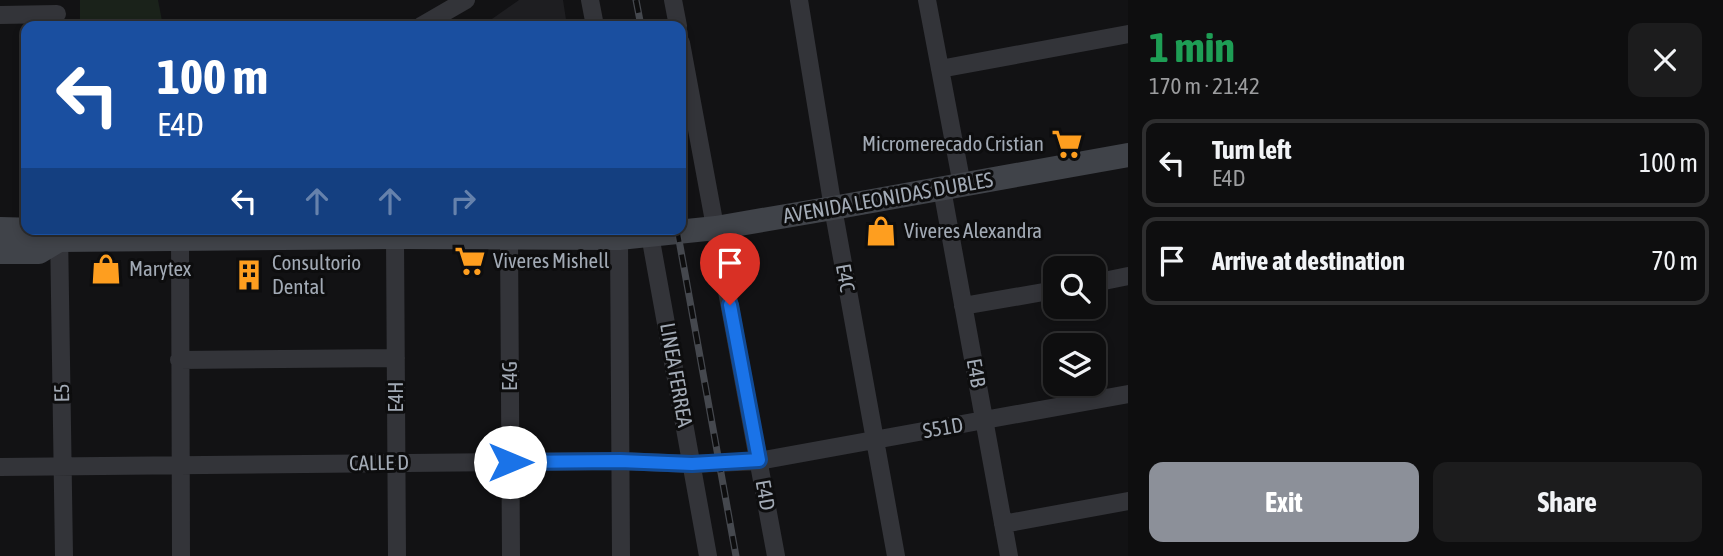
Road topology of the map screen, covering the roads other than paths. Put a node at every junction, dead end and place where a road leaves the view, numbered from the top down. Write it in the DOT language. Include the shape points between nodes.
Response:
graph roads {
  1 [pos="466,0"];
  2 [pos="590,0"];
  3 [pos="673,0"];
  4 [pos="799,0"];
  5 [pos="927,0"];
  6 [pos="57,13"];
  7 [pos="0,15"];
  8 [pos="430,21"];
  9 [pos="594,21"];
  10 [pos="677,21"];
  11 [pos="1128,33"];
  12 [pos="686,69"];
  13 [pos="940,69"];
  14 [pos="1128,155"];
  15 [pos="952,187"];
  16 [pos="833,208"];
  17 [pos="716,228"];
  18 [pos="0,229"];
  19 [pos="21,230"];
  20 [pos="686,230"];
  21 [pos="58,235"];
  22 [pos="59,235"];
  23 [pos="179,235"];
  24 [pos="251,235"];
  25 [pos="632,235"];
  26 [pos="395,237"];
  27 [pos="509,238"];
  28 [pos="0,252"];
  29 [pos="1128,276"];
  30 [pos="1106,281"];
  31 [pos="1043,292"];
  32 [pos="963,306"];
  33 [pos="396,358"];
  34 [pos="179,360"];
  35 [pos="1128,394"];
  36 [pos="984,420"];
  37 [pos="875,440"];
  38 [pos="759,460"];
  39 [pos="620,461"];
  40 [pos="510,462"];
  41 [pos="396,463"];
  42 [pos="692,464"];
  43 [pos="180,465"];
  44 [pos="63,466"];
  45 [pos="0,467"];
  46 [pos="1128,501"];
  47 [pos="1003,524"];
  48 [pos="64,556"];
  49 [pos="181,556"];
  50 [pos="397,556"];
  51 [pos="511,556"];
  52 [pos="621,556"];
  53 [pos="708,556"];
  54 [pos="776,556"];
  55 [pos="896,556"];
  56 [pos="1009,556"];
  1 -- 8 [label="street"];
  2 -- 9 [label="street"];
  3 -- 10 [label="street"];
  4 -- 16 [label="street, E4C"];
  5 -- 13 [label="street, E4B"];
  6 -- 7 [label="street"];
  11 -- 13 [label="street"];
  12 -- 17 [label="street, E4D"];
  13 -- 15 [label="street, E4B"];
  14 -- 15 [label="main road, AVENIDA LEONIDAS DUBLES"];
  15 -- 16 [label="main road, AVENIDA LEONIDAS DUBLES"];
  15 -- 32 [label="street, E4B"];
  16 -- 17 [label="main road, AVENIDA LEONIDAS DUBLES"];
  16 -- 37 [label="street, E4C"];
  17 -- 20 [label="main road, AVENIDA LEONIDAS DUBLES"];
  17 -- 38 [label="street, E4D"];
  18 -- 19 [label="main road, AVENIDA LEONIDAS DUBLES"];
  21 -- 28 [label="main road, AVENIDA LEONIDAS DUBLES" via="39,253"];
  22 -- 44 [label="street, E5"];
  23 -- 34 [label="street"];
  24 -- 26 [label="main road, AVENIDA LEONIDAS DUBLES"];
  25 -- 27 [label="main road, AVENIDA LEONIDAS DUBLES"];
  25 -- 39 [label="street"];
  25 -- 42 [label="street, LINEA FERREA"];
  26 -- 27 [label="main road, AVENIDA LEONIDAS DUBLES"];
  26 -- 33 [label="street, E4H"];
  27 -- 40 [label="street, E4G"];
  29 -- 30 [label="street"];
  31 -- 32 [label="street"];
  32 -- 36 [label="street, E4B"];
  33 -- 34 [label="street"];
  33 -- 41 [label="street, E4H"];
  34 -- 43 [label="street"];
  35 -- 36 [label="street, S51D"];
  36 -- 37 [label="street, S51D"];
  36 -- 47 [label="street, E4B"];
  37 -- 38 [label="street, S51D"];
  37 -- 55 [label="street, E4C"];
  38 -- 42 [label="street, CALLE D"];
  38 -- 54 [label="street, E4D"];
  39 -- 40 [label="street, CALLE D"];
  39 -- 42 [label="street, CALLE D"];
  39 -- 52 [label="street"];
  40 -- 41 [label="street, CALLE D"];
  40 -- 51 [label="street, E4G"];
  41 -- 43 [label="street, CALLE D"];
  41 -- 50 [label="street, E4H"];
  42 -- 53 [label="street, LINEA FERREA"];
  43 -- 44 [label="street, CALLE D"];
  43 -- 49 [label="street"];
  44 -- 45 [label="street, CALLE D"];
  44 -- 48 [label="street, E5"];
  46 -- 47 [label="street"];
  47 -- 56 [label="street, E4B"];
}
